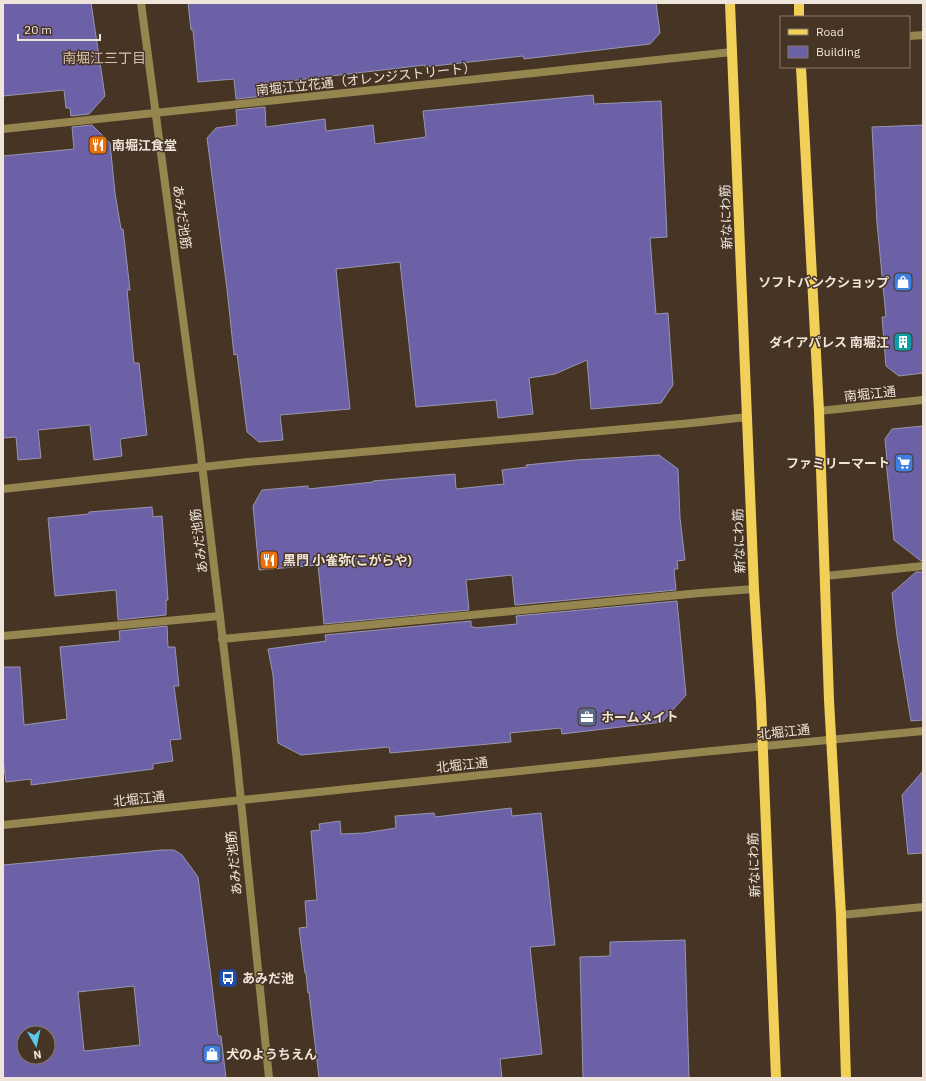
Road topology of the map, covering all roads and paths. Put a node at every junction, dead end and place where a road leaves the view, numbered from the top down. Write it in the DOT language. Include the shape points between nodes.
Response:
graph roads {
  1 [pos="141,3"];
  2 [pos="730,3"];
  3 [pos="799,3"];
  4 [pos="799,16"];
  5 [pos="923,35"];
  6 [pos="910,36"];
  7 [pos="732,52"];
  8 [pos="801,68"];
  9 [pos="155,112"];
  10 [pos="3,129"];
  11 [pos="923,400"];
  12 [pos="819,411"];
  13 [pos="747,417"];
  14 [pos="202,468"];
  15 [pos="3,490"];
  16 [pos="923,566"];
  17 [pos="825,576"];
  18 [pos="754,589"];
  19 [pos="220,616"];
  20 [pos="3,636"];
  21 [pos="222,639"];
  22 [pos="923,731"];
  23 [pos="831,739"];
  24 [pos="763,746"];
  25 [pos="240,800"];
  26 [pos="3,825"];
  27 [pos="923,908"];
  28 [pos="841,915"];
  29 [pos="269,1078"];
  30 [pos="776,1078"];
  31 [pos="846,1078"];
  1 -- 9 [label="street, あみだ池筋"];
  2 -- 7 [label="main road, 新なにわ筋"];
  3 -- 4 [label="main road"];
  5 -- 6 [label="street"];
  7 -- 9 [label="street, 南堀江立花通（オレンジストリート）"];
  7 -- 13 [label="main road, 新なにわ筋"];
  8 -- 12 [label="main road"];
  9 -- 10 [label="street, 南堀江立花通（オレンジストリート）"];
  9 -- 14 [label="street, あみだ池筋"];
  11 -- 12 [label="street, 南堀江通"];
  12 -- 17 [label="main road"];
  13 -- 14 [label="street"];
  13 -- 18 [label="main road, 新なにわ筋"];
  14 -- 15 [label="street"];
  14 -- 19 [label="street, あみだ池筋"];
  16 -- 17 [label="street"];
  17 -- 23 [label="main road"];
  18 -- 21 [label="street"];
  18 -- 24 [label="main road, 新なにわ筋"];
  19 -- 20 [label="street"];
  19 -- 21 [label="street, あみだ池筋"];
  21 -- 25 [label="street, あみだ池筋"];
  22 -- 23 [label="street, 北堀江通"];
  23 -- 24 [label="street, 北堀江通"];
  23 -- 28 [label="main road"];
  24 -- 25 [label="street, 北堀江通"];
  24 -- 30 [label="main road, 新なにわ筋"];
  25 -- 26 [label="street, 北堀江通"];
  25 -- 29 [label="street, あみだ池筋"];
  27 -- 28 [label="street"];
  28 -- 31 [label="main road"];
}
